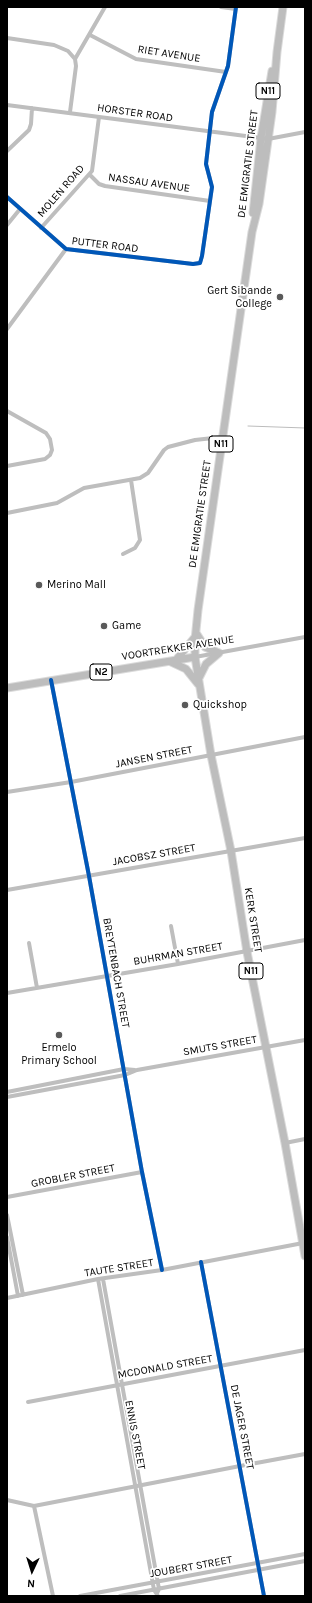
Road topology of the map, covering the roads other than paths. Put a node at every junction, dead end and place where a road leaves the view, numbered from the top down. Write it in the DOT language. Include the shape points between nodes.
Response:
graph roads {
  1 [pos="105,7"];
  2 [pos="221,7"];
  3 [pos="283,7"];
  4 [pos="236,8"];
  5 [pos="90,35"];
  6 [pos="7,38"];
  7 [pos="75,59"];
  8 [pos="226,72"];
  9 [pos="7,105"];
  10 [pos="32,108"];
  11 [pos="70,112"];
  12 [pos="99,117"];
  13 [pos="210,132"];
  14 [pos="305,132"];
  15 [pos="264,139"];
  16 [pos="7,151"];
  17 [pos="90,175"];
  18 [pos="7,197"];
  19 [pos="210,201"];
  20 [pos="20,208"];
  21 [pos="7,225"];
  22 [pos="41,228"];
  23 [pos="66,249"];
  24 [pos="7,329"];
  25 [pos="7,411"];
  26 [pos="222,437"];
  27 [pos="7,466"];
  28 [pos="131,480"];
  29 [pos="7,513"];
  30 [pos="123,554"];
  31 [pos="195,635"];
  32 [pos="305,637"];
  33 [pos="219,653"];
  34 [pos="195,657"];
  35 [pos="172,661"];
  36 [pos="51,680"];
  37 [pos="199,683"];
  38 [pos="7,688"];
  39 [pos="305,738"];
  40 [pos="211,755"];
  41 [pos="71,782"];
  42 [pos="7,792"];
  43 [pos="305,838"];
  44 [pos="231,851"];
  45 [pos="89,876"];
  46 [pos="7,890"];
  47 [pos="171,926"];
  48 [pos="305,940"];
  49 [pos="29,943"];
  50 [pos="247,952"];
  51 [pos="178,964"];
  52 [pos="107,976"];
  53 [pos="37,988"];
  54 [pos="7,993"];
  55 [pos="305,1040"];
  56 [pos="267,1047"];
  57 [pos="124,1069"];
  58 [pos="137,1070"];
  59 [pos="125,1075"];
  60 [pos="7,1092"];
  61 [pos="7,1097"];
  62 [pos="305,1140"];
  63 [pos="285,1143"];
  64 [pos="142,1172"];
  65 [pos="7,1197"];
  66 [pos="7,1215"];
  67 [pos="7,1237"];
  68 [pos="304,1243"];
  69 [pos="305,1256"];
  70 [pos="201,1262"];
  71 [pos="162,1270"];
  72 [pos="101,1279"];
  73 [pos="20,1295"];
  74 [pos="7,1298"];
  75 [pos="305,1350"];
  76 [pos="221,1366"];
  77 [pos="119,1385"];
  78 [pos="28,1402"];
  79 [pos="305,1454"];
  80 [pos="240,1466"];
  81 [pos="138,1485"];
  82 [pos="7,1500"];
  83 [pos="34,1506"];
  84 [pos="305,1554"];
  85 [pos="305,1561"];
  86 [pos="258,1564"];
  87 [pos="259,1570"];
  88 [pos="156,1582"];
  89 [pos="157,1592"];
  90 [pos="53,1596"];
  91 [pos="80,1596"];
  92 [pos="120,1596"];
  93 [pos="264,1596"];
  1 -- 5 [label="street"];
  2 -- 4 [label="street"];
  3 -- 15 [label="highway, DE EMIGRATIE STREET / N11" via="274,93"];
  4 -- 8 [label="street"];
  5 -- 7 [label="street"];
  5 -- 8 [label="street, RIET AVENUE" via="143,61"];
  6 -- 7 [label="street" via="54,45 68,51"];
  7 -- 11 [label="street"];
  8 -- 13 [label="street" via="214,104"];
  9 -- 10 [label="street, HORSTER ROAD"];
  10 -- 11 [label="street, HORSTER ROAD"];
  10 -- 16 [label="street" via="29,130"];
  11 -- 12 [label="street, HORSTER ROAD"];
  12 -- 13 [label="street, HORSTER ROAD"];
  12 -- 17 [label="street, MOLEN ROAD"];
  13 -- 15 [label="street, HORSTER ROAD"];
  13 -- 19 [label="street" via="206,164 212,185"];
  14 -- 15 [label="street, HORSTER ROAD"];
  15 -- 26 [label="highway, DE EMIGRATIE STREET / N11"];
  17 -- 19 [label="street, NASSAU AVENUE" via="105,186"];
  17 -- 22 [label="street, MOLEN ROAD"];
  18 -- 20 [label="street, PUTTER ROAD"];
  19 -- 23 [label="street, PUTTER ROAD" via="202,259 197,264"];
  20 -- 21 [label="street"];
  20 -- 22 [label="street, PUTTER ROAD"];
  22 -- 23 [label="street, PUTTER ROAD"];
  23 -- 24 [label="street"];
  25 -- 27 [label="street" via="46,433 52,450 45,459"];
  26 -- 28 [label="street" via="168,447 148,473"];
  26 -- 31 [label="highway, DE EMIGRATIE STREET / N11"];
  28 -- 29 [label="street" via="84,488 57,503"];
  28 -- 30 [label="street" via="140,540 135,548"];
  31 -- 33 [label="highway" via="205,647"];
  31 -- 34 [label="highway, DE EMIGRATIE STREET / N11"];
  31 -- 35 [label="highway" via="188,648"];
  32 -- 33 [label="street, VOORTREKKER AVENUE"];
  33 -- 34 [label="street, VOORTREKKER AVENUE"];
  33 -- 37 [label="highway" via="206,664"];
  34 -- 35 [label="highway, VOORTREKKER AVENUE / N2"];
  34 -- 37 [label="highway, KERK STREET / N11"];
  35 -- 36 [label="highway, VOORTREKKER AVENUE / N2"];
  35 -- 37 [label="highway" via="186,669"];
  36 -- 38 [label="highway, VOORTREKKER AVENUE / N2"];
  36 -- 41 [label="street, BREYTENBACH STREET"];
  37 -- 40 [label="highway, KERK STREET / N11"];
  39 -- 40 [label="street, JANSEN STREET"];
  40 -- 41 [label="street, JANSEN STREET"];
  40 -- 44 [label="highway, KERK STREET / N11"];
  41 -- 42 [label="street, JANSEN STREET"];
  41 -- 45 [label="street, BREYTENBACH STREET"];
  43 -- 44 [label="street, JACOBSZ STREET"];
  44 -- 45 [label="street, JACOBSZ STREET"];
  44 -- 50 [label="highway, KERK STREET / N11"];
  45 -- 46 [label="street, JACOBSZ STREET"];
  45 -- 52 [label="street, BREYTENBACH STREET"];
  47 -- 51 [label="street"];
  48 -- 50 [label="street, BUHRMAN STREET"];
  49 -- 53 [label="street"];
  50 -- 51 [label="street, BUHRMAN STREET"];
  50 -- 56 [label="highway, KERK STREET / N11"];
  51 -- 52 [label="street, BUHRMAN STREET"];
  52 -- 53 [label="street, BUHRMAN STREET"];
  52 -- 57 [label="street, BREYTENBACH STREET"];
  53 -- 54 [label="street, BUHRMAN STREET"];
  55 -- 56 [label="street, SMUTS STREET"];
  56 -- 58 [label="street, SMUTS STREET"];
  56 -- 63 [label="highway, KERK STREET / N11"];
  57 -- 58 [label="street, SMUTS STREET"];
  57 -- 59 [label="street, BREYTENBACH STREET"];
  57 -- 60 [label="street, SMUTS STREET"];
  58 -- 59 [label="street, SMUTS STREET"];
  59 -- 61 [label="street, SMUTS STREET"];
  59 -- 64 [label="street, BREYTENBACH STREET"];
  62 -- 63 [label="street"];
  63 -- 68 [label="highway, KERK STREET / N11"];
  64 -- 65 [label="street, GROBLER STREET"];
  64 -- 71 [label="street, BREYTENBACH STREET"];
  66 -- 73 [label="street"];
  67 -- 73 [label="street"];
  68 -- 69 [label="highway, KERK STREET / N11"];
  68 -- 70 [label="street, TAUTE STREET"];
  70 -- 71 [label="street, TAUTE STREET"];
  70 -- 76 [label="street, DE JAGER STREET"];
  71 -- 72 [label="street, TAUTE STREET"];
  72 -- 73 [label="street, TAUTE STREET"];
  72 -- 77 [label="street, ENNIS STREET"];
  73 -- 74 [label="street, TAUTE STREET"];
  75 -- 76 [label="street, MCDONALD STREET"];
  76 -- 77 [label="street, MCDONALD STREET"];
  76 -- 80 [label="street, DE JAGER STREET"];
  77 -- 78 [label="street, MCDONALD STREET"];
  77 -- 81 [label="street, ENNIS STREET"];
  79 -- 80 [label="street"];
  80 -- 81 [label="street"];
  80 -- 86 [label="street, DE JAGER STREET"];
  81 -- 83 [label="street"];
  81 -- 88 [label="street, ENNIS STREET"];
  82 -- 83 [label="street"];
  83 -- 90 [label="street"];
  84 -- 86 [label="street, JOUBERT STREET"];
  85 -- 87 [label="street, JOUBERT STREET"];
  86 -- 87 [label="street, DE JAGER STREET"];
  86 -- 88 [label="street, JOUBERT STREET"];
  87 -- 89 [label="street, JOUBERT STREET"];
  87 -- 93 [label="street, DE JAGER STREET"];
  88 -- 89 [label="street, ENNIS STREET"];
  88 -- 91 [label="street, JOUBERT STREET"];
  89 -- 92 [label="street, JOUBERT STREET"];
}
